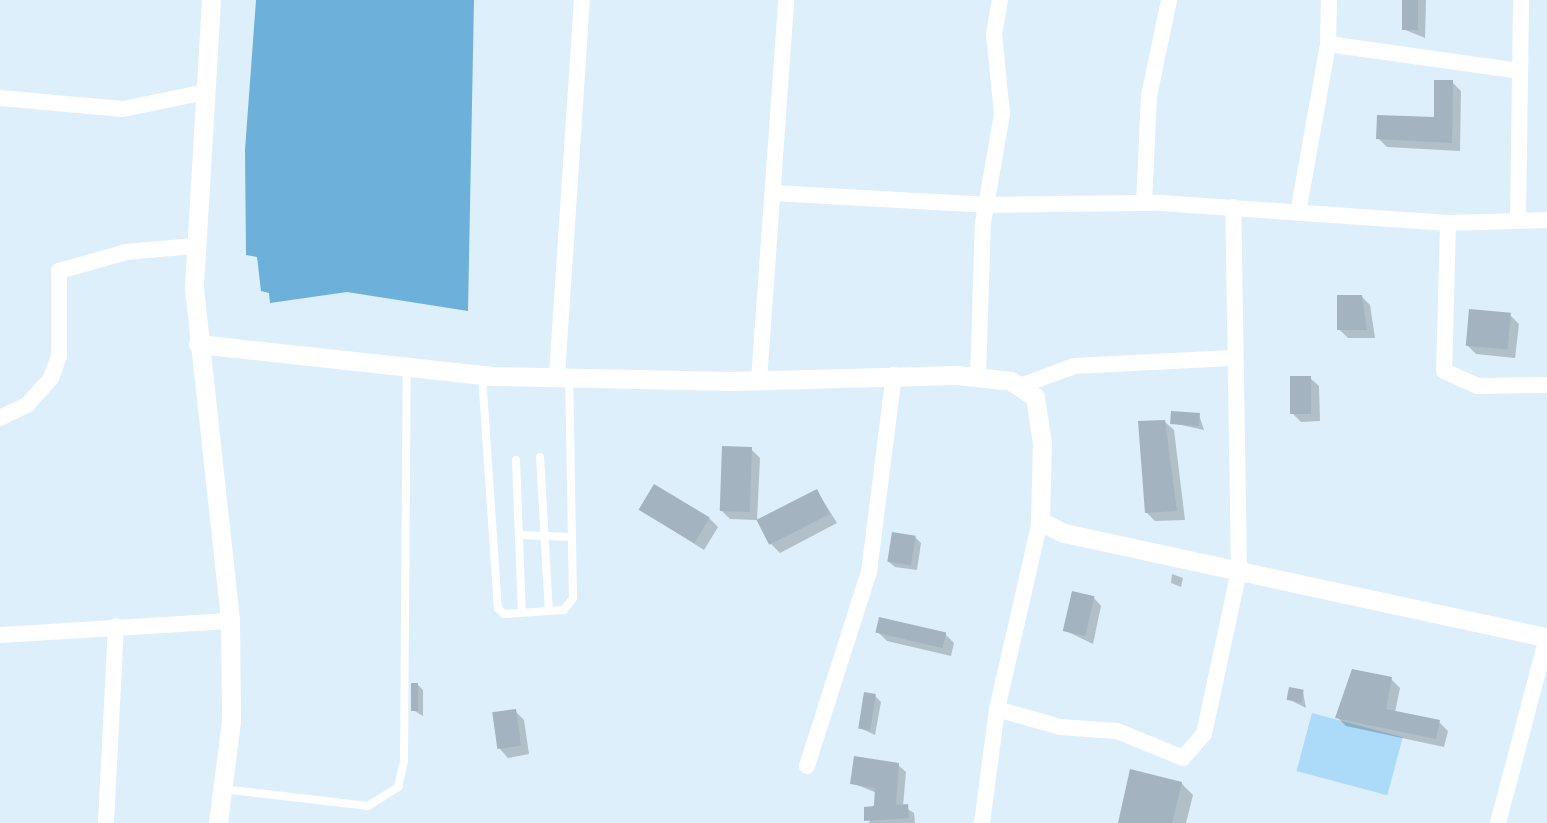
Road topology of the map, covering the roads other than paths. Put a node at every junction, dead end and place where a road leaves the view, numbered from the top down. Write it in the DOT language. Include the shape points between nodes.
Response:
graph roads {
  1 [pos="211,0"];
  2 [pos="582,0"];
  3 [pos="786,0"];
  4 [pos="1000,0"];
  5 [pos="1169,0"];
  6 [pos="1329,0"];
  7 [pos="1521,0"];
  8 [pos="1328,44"];
  9 [pos="1520,71"];
  10 [pos="205,92"];
  11 [pos="0,98"];
  12 [pos="773,193"];
  13 [pos="1144,203"];
  14 [pos="985,205"];
  15 [pos="1233,206"];
  16 [pos="1298,213"];
  17 [pos="1518,220"];
  18 [pos="1547,220"];
  19 [pos="1448,223"];
  20 [pos="195,246"];
  21 [pos="198,344"];
  22 [pos="1232,358"];
  23 [pos="407,369"];
  24 [pos="482,375"];
  25 [pos="563,375"];
  26 [pos="894,375"];
  27 [pos="978,378"];
  28 [pos="759,380"];
  29 [pos="1023,385"];
  30 [pos="1547,385"];
  31 [pos="0,418"];
  32 [pos="540,457"];
  33 [pos="516,460"];
  34 [pos="1040,521"];
  35 [pos="519,535"];
  36 [pos="545,536"];
  37 [pos="572,537"];
  38 [pos="1239,571"];
  39 [pos="549,611"];
  40 [pos="522,613"];
  41 [pos="230,621"];
  42 [pos="116,626"];
  43 [pos="0,635"];
  44 [pos="1547,637"];
  45 [pos="997,709"];
  46 [pos="807,766"];
  47 [pos="223,789"];
  48 [pos="106,823"];
  49 [pos="218,823"];
  50 [pos="982,823"];
  51 [pos="1498,823"];
  1 -- 10 [label="street"];
  2 -- 25 [label="street"];
  3 -- 12 [label="street"];
  4 -- 14 [label="street" via="993,34 1002,114"];
  5 -- 13 [label="street" via="1149,96"];
  6 -- 8 [label="street"];
  7 -- 9 [label="street"];
  8 -- 9 [label="street"];
  8 -- 16 [label="street"];
  9 -- 17 [label="street"];
  10 -- 11 [label="street" via="122,109"];
  10 -- 20 [label="street"];
  12 -- 14 [label="street"];
  12 -- 28 [label="street"];
  13 -- 14 [label="street"];
  13 -- 15 [label="street"];
  14 -- 27 [label="street"];
  15 -- 16 [label="street"];
  15 -- 22 [label="street"];
  16 -- 19 [label="street"];
  17 -- 18 [label="street"];
  17 -- 19 [label="street"];
  19 -- 30 [label="street" via="1444,371 1477,386"];
  20 -- 21 [label="street"];
  20 -- 31 [label="street" via="126,252 59,271 59,356 51,378 27,405"];
  21 -- 23 [label="street"];
  21 -- 41 [label="street"];
  22 -- 29 [label="street" via="1074,366"];
  22 -- 38 [label="street"];
  23 -- 24 [label="street"];
  23 -- 47 [label="lane" via="404,761 398,787 368,806"];
  24 -- 25 [label="street"];
  24 -- 40 [label="lane" via="498,608 504,614"];
  25 -- 28 [label="street"];
  25 -- 37 [label="lane"];
  26 -- 27 [label="street"];
  26 -- 28 [label="street"];
  26 -- 46 [label="street" via="869,572"];
  27 -- 29 [label="street"];
  29 -- 34 [label="street" via="1035,397 1042,443"];
  32 -- 36 [label="lane"];
  33 -- 35 [label="lane"];
  34 -- 38 [label="street" via="1091,541"];
  34 -- 45 [label="street"];
  35 -- 36 [label="lane"];
  35 -- 40 [label="lane"];
  36 -- 37 [label="lane"];
  36 -- 39 [label="lane"];
  37 -- 39 [label="lane" via="571,606"];
  38 -- 44 [label="street"];
  38 -- 45 [label="street" via="1204,734 1190,756 1167,755 1111,730 1060,727"];
  39 -- 40 [label="lane"];
  41 -- 42 [label="street"];
  41 -- 47 [label="street"];
  42 -- 43 [label="street"];
  42 -- 48 [label="street"];
  44 -- 51 [label="street"];
  45 -- 50 [label="street"];
  47 -- 49 [label="street"];
}
